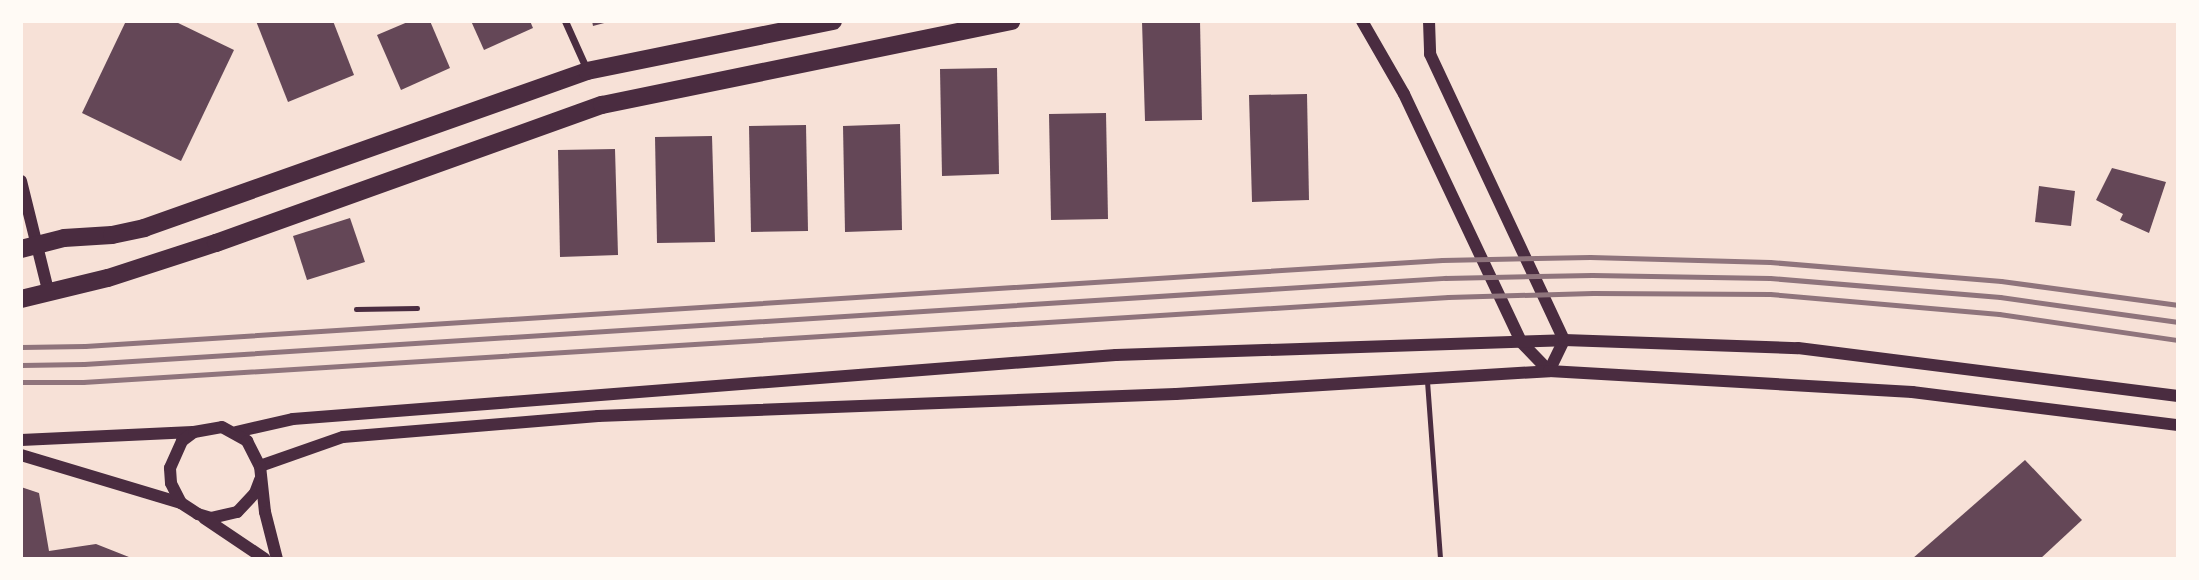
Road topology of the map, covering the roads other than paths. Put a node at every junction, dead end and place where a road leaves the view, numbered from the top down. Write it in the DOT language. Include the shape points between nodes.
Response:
graph roads {
  1 [pos="565,21"];
  2 [pos="833,21"];
  3 [pos="1011,21"];
  4 [pos="1362,21"];
  5 [pos="1429,21"];
  6 [pos="587,71"];
  7 [pos="21,181"];
  8 [pos="30,246"];
  9 [pos="49,294"];
  10 [pos="21,299"];
  11 [pos="1564,340"];
  12 [pos="1521,342"];
  13 [pos="1549,370"];
  14 [pos="1427,378"];
  15 [pos="2178,396"];
  16 [pos="2178,425"];
  17 [pos="194,432"];
  18 [pos="236,432"];
  19 [pos="21,440"];
  20 [pos="21,455"];
  21 [pos="260,466"];
  22 [pos="260,480"];
  23 [pos="181,503"];
  24 [pos="198,514"];
  25 [pos="265,559"];
  26 [pos="277,559"];
  27 [pos="1440,559"];
  1 -- 6 [label="street"];
  2 -- 6 [label="main road"];
  3 -- 9 [label="main road" via="602,105 216,243"];
  4 -- 12 [label="street" via="1404,94"];
  5 -- 11 [label="street" via="1430,54"];
  6 -- 8 [label="main road" via="144,228"];
  7 -- 8 [label="street"];
  8 -- 9 [label="street"];
  9 -- 10 [label="main road"];
  11 -- 12 [label="street"];
  11 -- 13 [label="street"];
  11 -- 15 [label="street" via="1798,348"];
  12 -- 13 [label="street"];
  12 -- 18 [label="street" via="1116,355 293,419"];
  13 -- 14 [label="street"];
  13 -- 16 [label="street" via="1912,392"];
  14 -- 21 [label="street" via="1176,394 598,416 343,438"];
  14 -- 27 [label="lane"];
  17 -- 18 [label="street" via="215,427"];
  17 -- 19 [label="street"];
  17 -- 23 [label="street" via="182,441 170,468 171,483"];
  18 -- 21 [label="street" via="256,452"];
  20 -- 23 [label="street"];
  21 -- 22 [label="street"];
  22 -- 24 [label="street" via="237,512 211,518"];
  22 -- 26 [label="street"];
  23 -- 24 [label="street"];
  24 -- 25 [label="street"];
}
